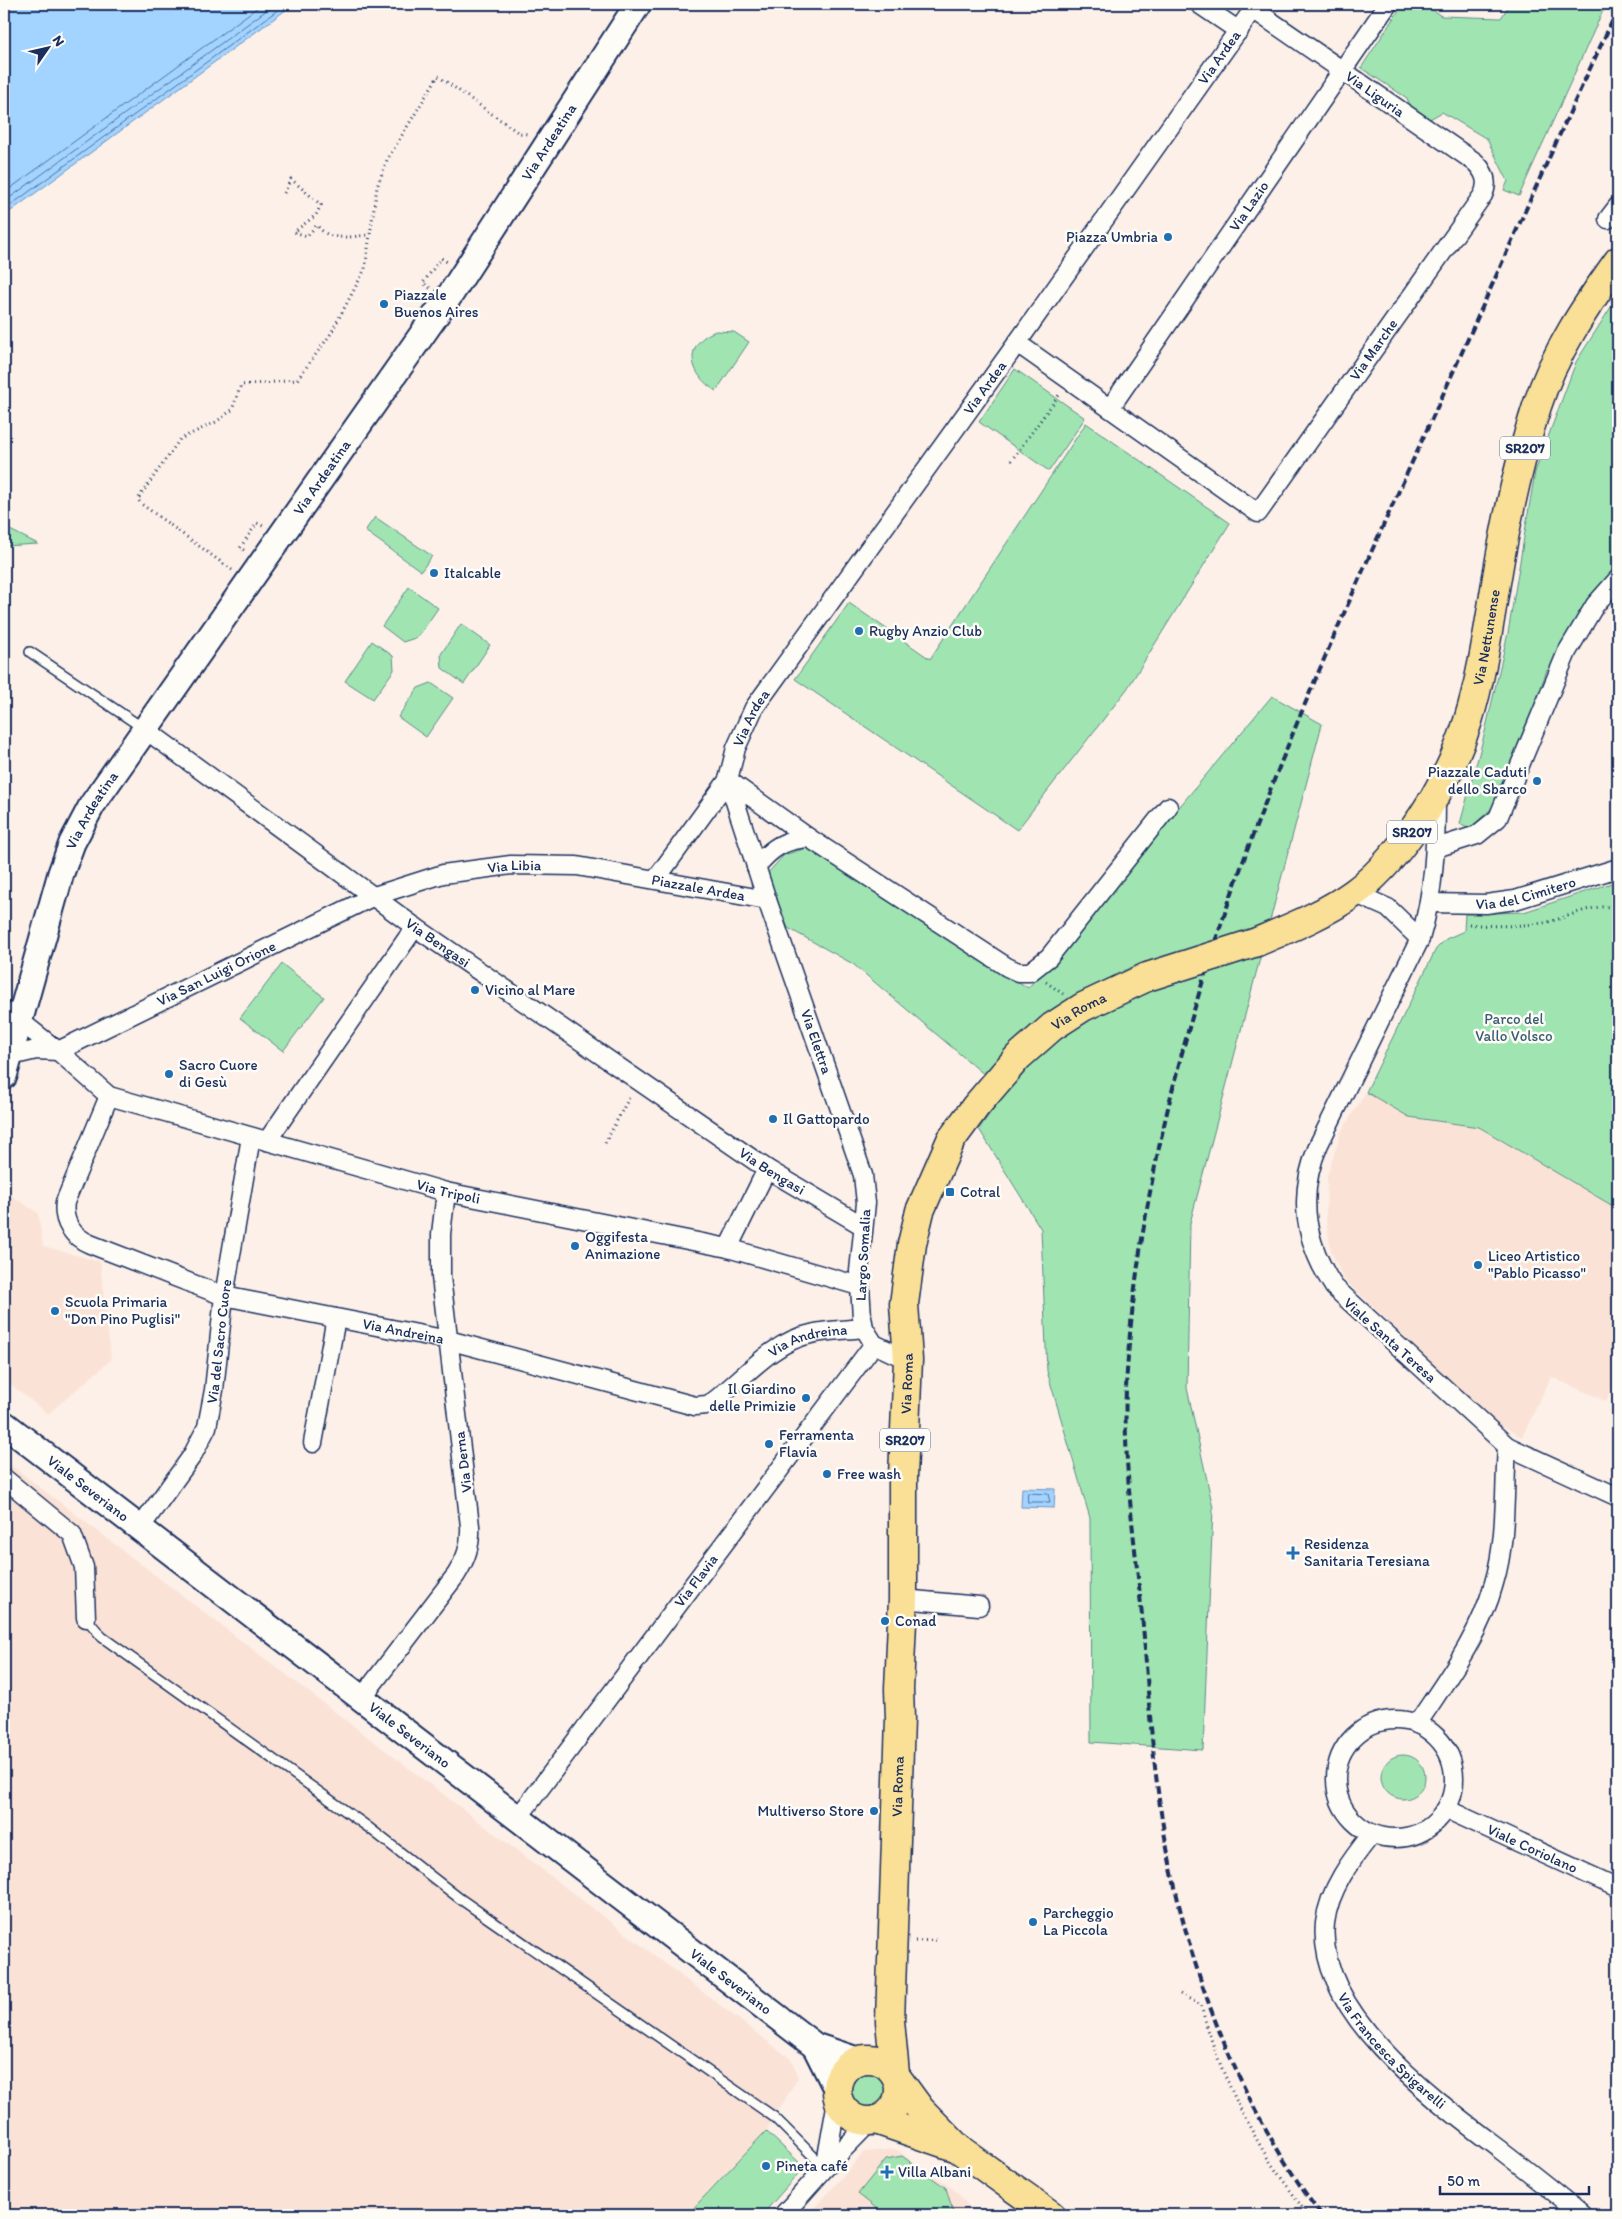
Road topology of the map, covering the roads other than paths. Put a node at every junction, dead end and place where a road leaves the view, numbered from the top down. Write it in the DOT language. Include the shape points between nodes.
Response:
graph roads {
  1 [pos="638,4"];
  2 [pos="1200,4"];
  3 [pos="1388,4"];
  4 [pos="1255,6"];
  5 [pos="1239,31"];
  6 [pos="1343,71"];
  7 [pos="1487,186"];
  8 [pos="1618,261"];
  9 [pos="1017,343"];
  10 [pos="1110,408"];
  11 [pos="1618,579"];
  12 [pos="30,652"];
  13 [pos="146,730"];
  14 [pos="728,780"];
  15 [pos="1436,798"];
  16 [pos="1168,808"];
  17 [pos="809,838"];
  18 [pos="1436,848"];
  19 [pos="756,867"];
  20 [pos="1618,868"];
  21 [pos="656,879"];
  22 [pos="1354,892"];
  23 [pos="374,896"];
  24 [pos="767,900"];
  25 [pos="1429,903"];
  26 [pos="415,927"];
  27 [pos="1420,939"];
  28 [pos="1257,942"];
  29 [pos="8,1015"];
  30 [pos="58,1051"];
  31 [pos="7,1066"];
  32 [pos="109,1096"];
  33 [pos="259,1139"];
  34 [pos="767,1169"];
  35 [pos="865,1184"];
  36 [pos="446,1192"];
  37 [pos="863,1226"];
  38 [pos="728,1248"];
  39 [pos="859,1286"];
  40 [pos="224,1296"];
  41 [pos="336,1318"];
  42 [pos="864,1328"];
  43 [pos="448,1340"];
  44 [pos="874,1344"];
  45 [pos="908,1360"];
  46 [pos="4,1424"];
  47 [pos="313,1443"];
  48 [pos="1507,1446"];
  49 [pos="4,1478"];
  50 [pos="1618,1498"];
  51 [pos="140,1528"];
  52 [pos="903,1599"];
  53 [pos="979,1606"];
  54 [pos="86,1618"];
  55 [pos="361,1699"];
  56 [pos="1417,1724"];
  57 [pos="1446,1809"];
  58 [pos="517,1819"];
  59 [pos="1372,1834"];
  60 [pos="1618,1888"];
  61 [pos="890,2008"];
  62 [pos="815,2046"];
  63 [pos="860,2060"];
  64 [pos="897,2077"];
  65 [pos="837,2093"];
  66 [pos="873,2121"];
  67 [pos="959,2149"];
  68 [pos="825,2168"];
  69 [pos="1040,2212"];
  70 [pos="783,2215"];
  71 [pos="1582,2215"];
  1 -- 13 [label="main road, Via Ardeatina" via="452,292"];
  2 -- 5 [label="street"];
  3 -- 6 [label="street, Via Lazio"];
  4 -- 5 [label="street, Via Ardea"];
  4 -- 6 [label="street, Via Liguria"];
  5 -- 9 [label="street, Via Ardea"];
  6 -- 7 [label="street, Via Liguria" via="1475,162 1483,172"];
  6 -- 10 [label="street, Via Lazio"];
  7 -- 10 [label="street, Via Marche" via="1258,513"];
  8 -- 15 [label="main road, Via Nettunense / SR207" via="1568,337 1537,404 1508,521 1474,703 1463,742"];
  9 -- 10 [label="street"];
  9 -- 14 [label="street, Via Ardea" via="760,698 742,733"];
  11 -- 18 [label="street" via="1595,605 1567,652 1498,818 1477,834"];
  12 -- 13 [label="lane"];
  13 -- 23 [label="street, Via Bengasi"];
  13 -- 29 [label="main road, Via Ardeatina" via="92,805 72,843 34,964"];
  14 -- 17 [label="street"];
  14 -- 19 [label="street, Piazzale Ardea"];
  14 -- 21 [label="street, Piazzale Ardea"];
  15 -- 18 [label="street, Viale Santa Teresa"];
  15 -- 22 [label="main road, Via Nettunense / SR207" via="1391,858"];
  16 -- 17 [label="street" via="1049,957 1030,972 1018,972 1007,967"];
  17 -- 19 [label="street, Piazzale Ardea" via="783,843 769,851"];
  18 -- 25 [label="street, Viale Santa Teresa"];
  19 -- 24 [label="street, Piazzale Ardea"];
  20 -- 25 [label="street, Via del Cimitero" via="1515,900 1486,904"];
  21 -- 23 [label="street, Via Libia" via="577,866 510,865 443,874"];
  21 -- 24 [label="street, Piazzale Ardea"];
  22 -- 27 [label="street" via="1388,908"];
  22 -- 28 [label="main road, Via Nettunense / SR207" via="1316,916"];
  23 -- 26 [label="street, Via Bengasi"];
  23 -- 30 [label="street, Via San Luigi Orione"];
  24 -- 35 [label="street, Via Elettra"];
  25 -- 27 [label="street, Viale Santa Teresa"];
  26 -- 33 [label="street, Via del Sacro Cuore"];
  26 -- 34 [label="street, Via Bengasi"];
  27 -- 48 [label="street, Viale Santa Teresa" via="1312,1161 1305,1191 1306,1224 1319,1262 1339,1293"];
  28 -- 45 [label="main road, Via Roma / SR207, bridge" via="1147,977 1083,1007 1034,1042 1003,1073 951,1140 920,1211 904,1304"];
  29 -- 30 [label="street, Via Tripoli"];
  29 -- 31 [label="main road"];
  30 -- 31 [label="street" via="36,1050"];
  30 -- 32 [label="street, Via Tripoli"];
  32 -- 33 [label="street, Via Tripoli"];
  32 -- 40 [label="street, Via Andreina" via="65,1202 65,1217 71,1230 90,1244"];
  33 -- 36 [label="street, Via Tripoli"];
  33 -- 40 [label="street, Via del Sacro Cuore"];
  34 -- 37 [label="street, Via Bengasi"];
  34 -- 38 [label="street"];
  35 -- 37 [label="street, Largo Somalia"];
  36 -- 38 [label="street, Via Tripoli"];
  36 -- 43 [label="street, Via Derna" via="440,1253"];
  37 -- 39 [label="street, Largo Somalia"];
  38 -- 39 [label="street, Via Tripoli"];
  39 -- 42 [label="street, Largo Somalia"];
  40 -- 41 [label="street, Via Andreina"];
  40 -- 51 [label="street, Via del Sacro Cuore" via="213,1398 204,1435"];
  41 -- 43 [label="street, Via Andreina"];
  41 -- 47 [label="street"];
  42 -- 43 [label="street, Via Andreina" via="810,1334 791,1341 714,1401 701,1406"];
  42 -- 44 [label="street, Largo Somalia"];
  43 -- 55 [label="street, Via Derna" via="470,1526 468,1549 456,1575"];
  44 -- 45 [label="street"];
  44 -- 58 [label="street, Via Flavia"];
  45 -- 52 [label="main road, Via Roma / SR207"];
  46 -- 51 [label="main road, Viale Severiano"];
  48 -- 50 [label="street, Viale Santa Teresa"];
  48 -- 56 [label="street" via="1500,1559 1488,1602 1464,1653"];
  49 -- 54 [label="street" via="72,1534 84,1567"];
  51 -- 55 [label="main road, Viale Severiano"];
  52 -- 53 [label="street"];
  52 -- 61 [label="main road, Via Roma / SR207"];
  54 -- 68 [label="lane" via="102,1637 368,1828 459,1898 774,2117"];
  55 -- 58 [label="main road, Viale Severiano"];
  56 -- 57 [label="street" via="1434,1734 1449,1757 1453,1790"];
  56 -- 59 [label="street" via="1396,1719 1376,1722 1358,1732 1344,1747 1336,1786 1342,1806 1354,1823"];
  57 -- 59 [label="street" via="1422,1832 1405,1838"];
  57 -- 60 [label="street, Viale Coriolano"];
  58 -- 62 [label="main road, Viale Severiano"];
  59 -- 71 [label="street, Via Francesca Spigarelli" via="1339,1881 1325,1923 1328,1954 1347,2001 1379,2046 1428,2094"];
  61 -- 63 [label="main road, Via Roma"];
  61 -- 64 [label="main road, Via Roma" via="891,2044"];
  62 -- 63 [label="main road, Viale Severiano"];
  62 -- 65 [label="main road, Viale Severiano"];
  63 -- 64 [label="main road" via="870,2058 885,2063"];
  63 -- 65 [label="main road" via="842,2072"];
  64 -- 66 [label="main road" via="898,2100 893,2109"];
  64 -- 67 [label="main road" via="920,2109"];
  65 -- 66 [label="main road" via="841,2104 853,2117"];
  65 -- 68 [label="street"];
  66 -- 67 [label="main road"];
  66 -- 68 [label="street"];
  67 -- 69 [label="main road"];
  68 -- 70 [label="street"];
}
